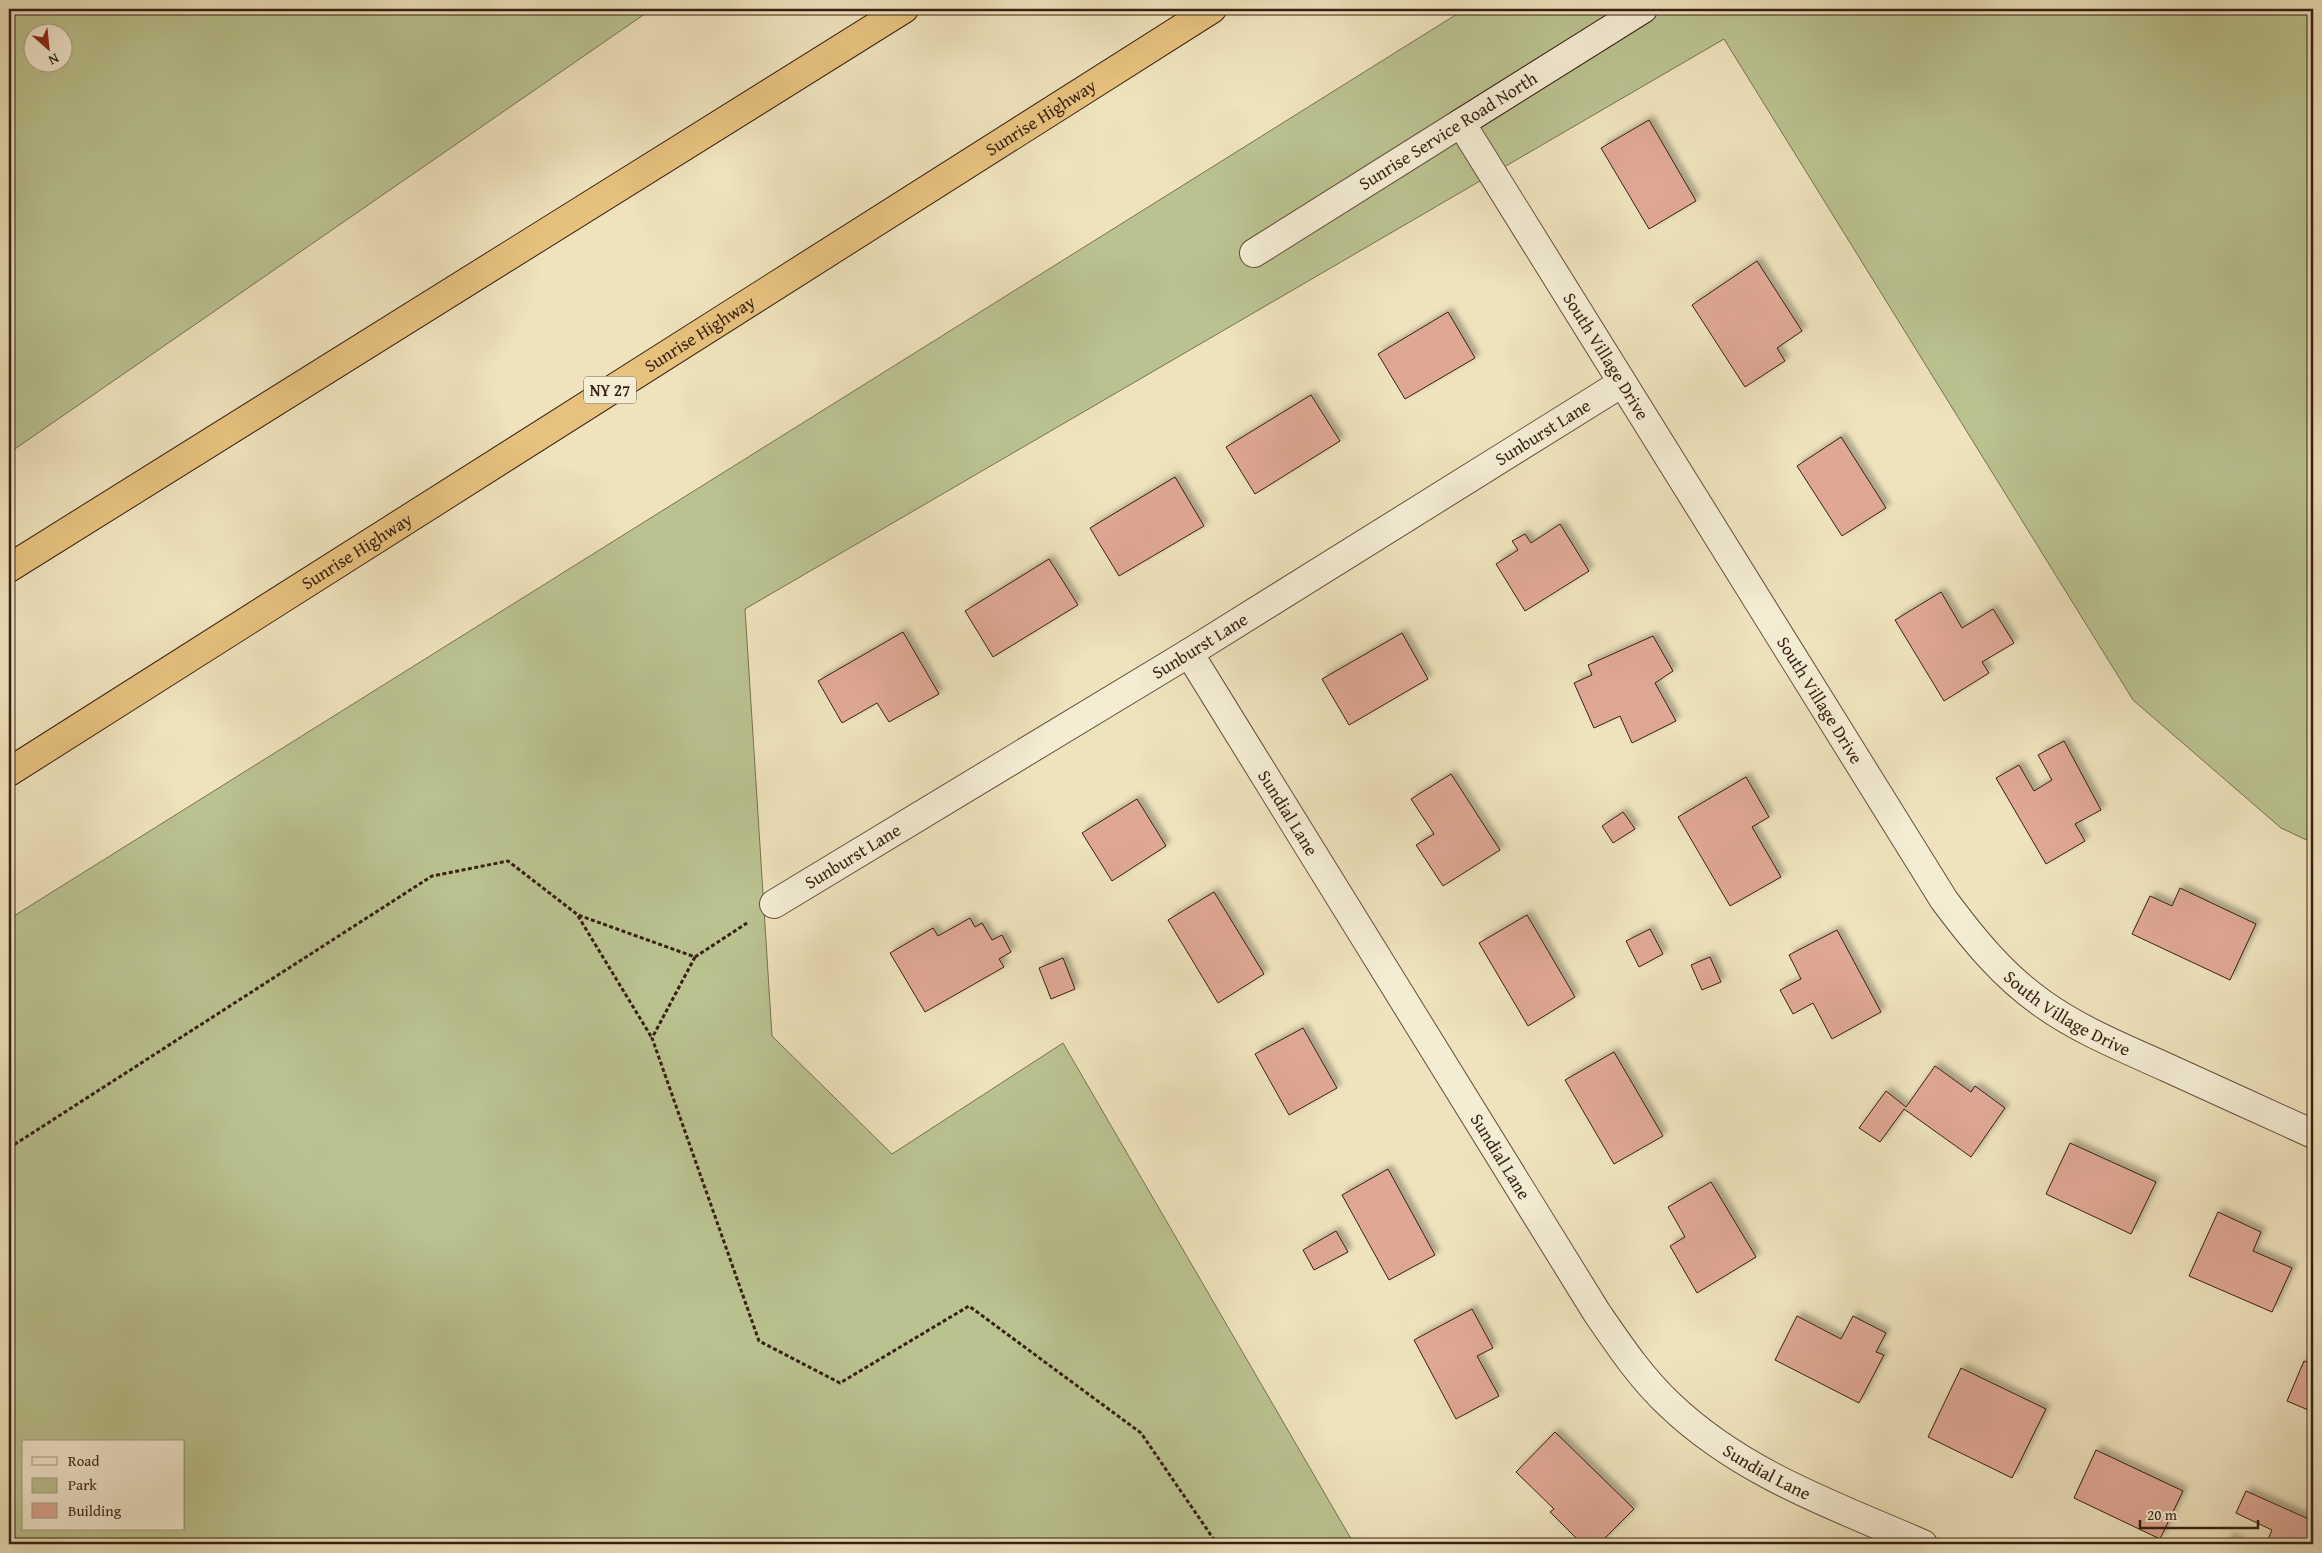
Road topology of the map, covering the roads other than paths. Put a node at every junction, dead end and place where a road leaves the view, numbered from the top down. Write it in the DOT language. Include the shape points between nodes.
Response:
graph roads {
  1 [pos="904,9"];
  2 [pos="1212,9"];
  3 [pos="1642,9"];
  4 [pos="1461,123"];
  5 [pos="1254,254"];
  6 [pos="1622,384"];
  7 [pos="9,568"];
  8 [pos="1189,653"];
  9 [pos="9,772"];
  10 [pos="774,904"];
  11 [pos="2313,1134"];
  12 [pos="1923,1544"];
  1 -- 7 [label="highway"];
  2 -- 9 [label="highway, Sunrise Highway / NY 27"];
  3 -- 4 [label="street, Sunrise Service Road North"];
  4 -- 5 [label="street, Sunrise Service Road North"];
  4 -- 6 [label="street, South Village Drive"];
  6 -- 8 [label="street, Sunburst Lane"];
  6 -- 11 [label="street, South Village Drive" via="1944,900 1975,941 2043,1004 2080,1026"];
  8 -- 10 [label="street, Sunburst Lane"];
  8 -- 12 [label="street, Sundial Lane" via="1597,1313 1642,1375 1697,1428 1744,1461 1784,1484"];
}
